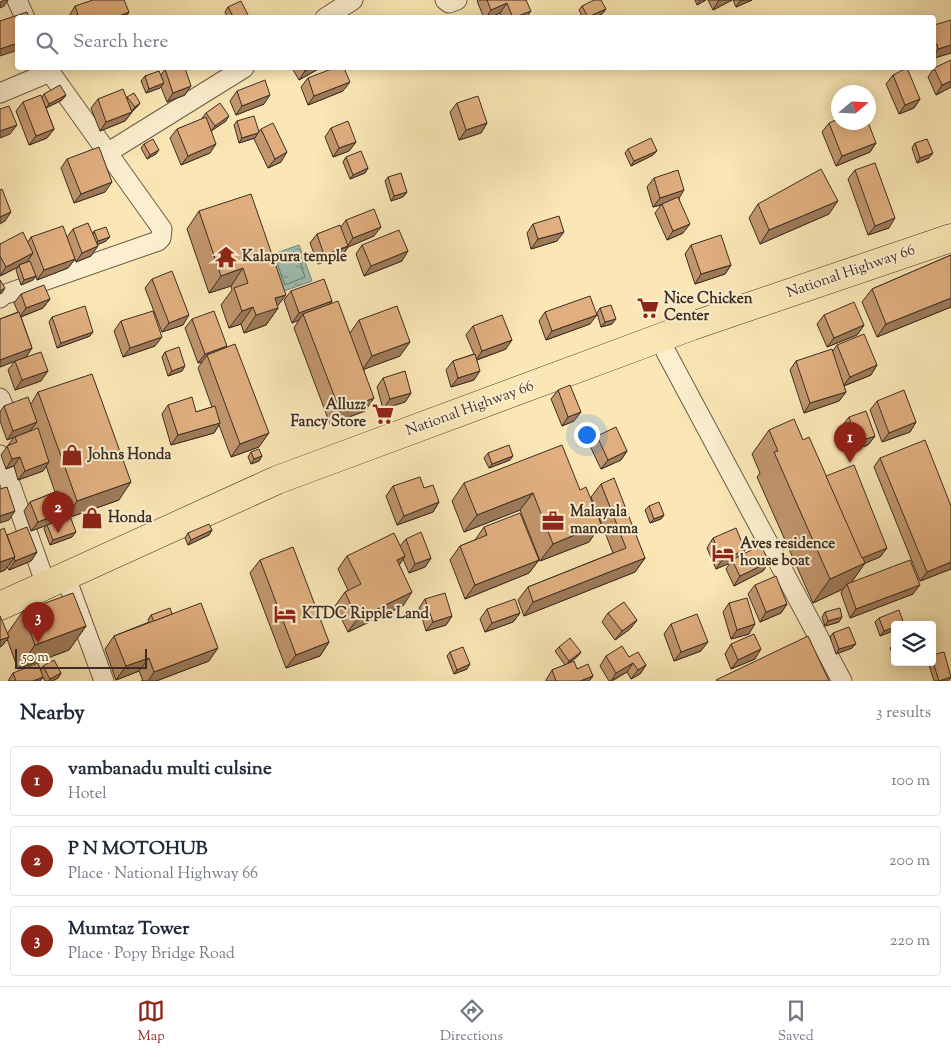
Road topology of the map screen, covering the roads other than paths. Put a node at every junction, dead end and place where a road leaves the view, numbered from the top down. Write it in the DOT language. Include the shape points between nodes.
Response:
graph roads {
  1 [pos="16,0"];
  2 [pos="353,0"];
  3 [pos="445,0"];
  4 [pos="457,0"];
  5 [pos="24,15"];
  6 [pos="330,15"];
  7 [pos="49,70"];
  8 [pos="241,70"];
  9 [pos="0,93"];
  10 [pos="107,153"];
  11 [pos="951,238"];
  12 [pos="0,298"];
  13 [pos="659,339"];
  14 [pos="0,398"];
  15 [pos="0,409"];
  16 [pos="0,455"];
  17 [pos="56,580"];
  18 [pos="0,606"];
  19 [pos="104,681"];
  20 [pos="842,681"];
  1 -- 5 [label="street"];
  2 -- 6 [label="street"];
  3 -- 4 [label="street" via="449,3"];
  7 -- 9 [label="street"];
  7 -- 10 [label="street"];
  8 -- 10 [label="street"];
  10 -- 12 [label="street" via="162,229 161,238"];
  11 -- 13 [label="main road, National Highway 66"];
  13 -- 17 [label="main road, National Highway 66" via="277,480"];
  13 -- 20 [label="street"];
  14 -- 15 [label="street" via="4,407"];
  16 -- 17 [label="street"];
  17 -- 18 [label="main road, National Highway 66"];
  17 -- 19 [label="street"];
}
